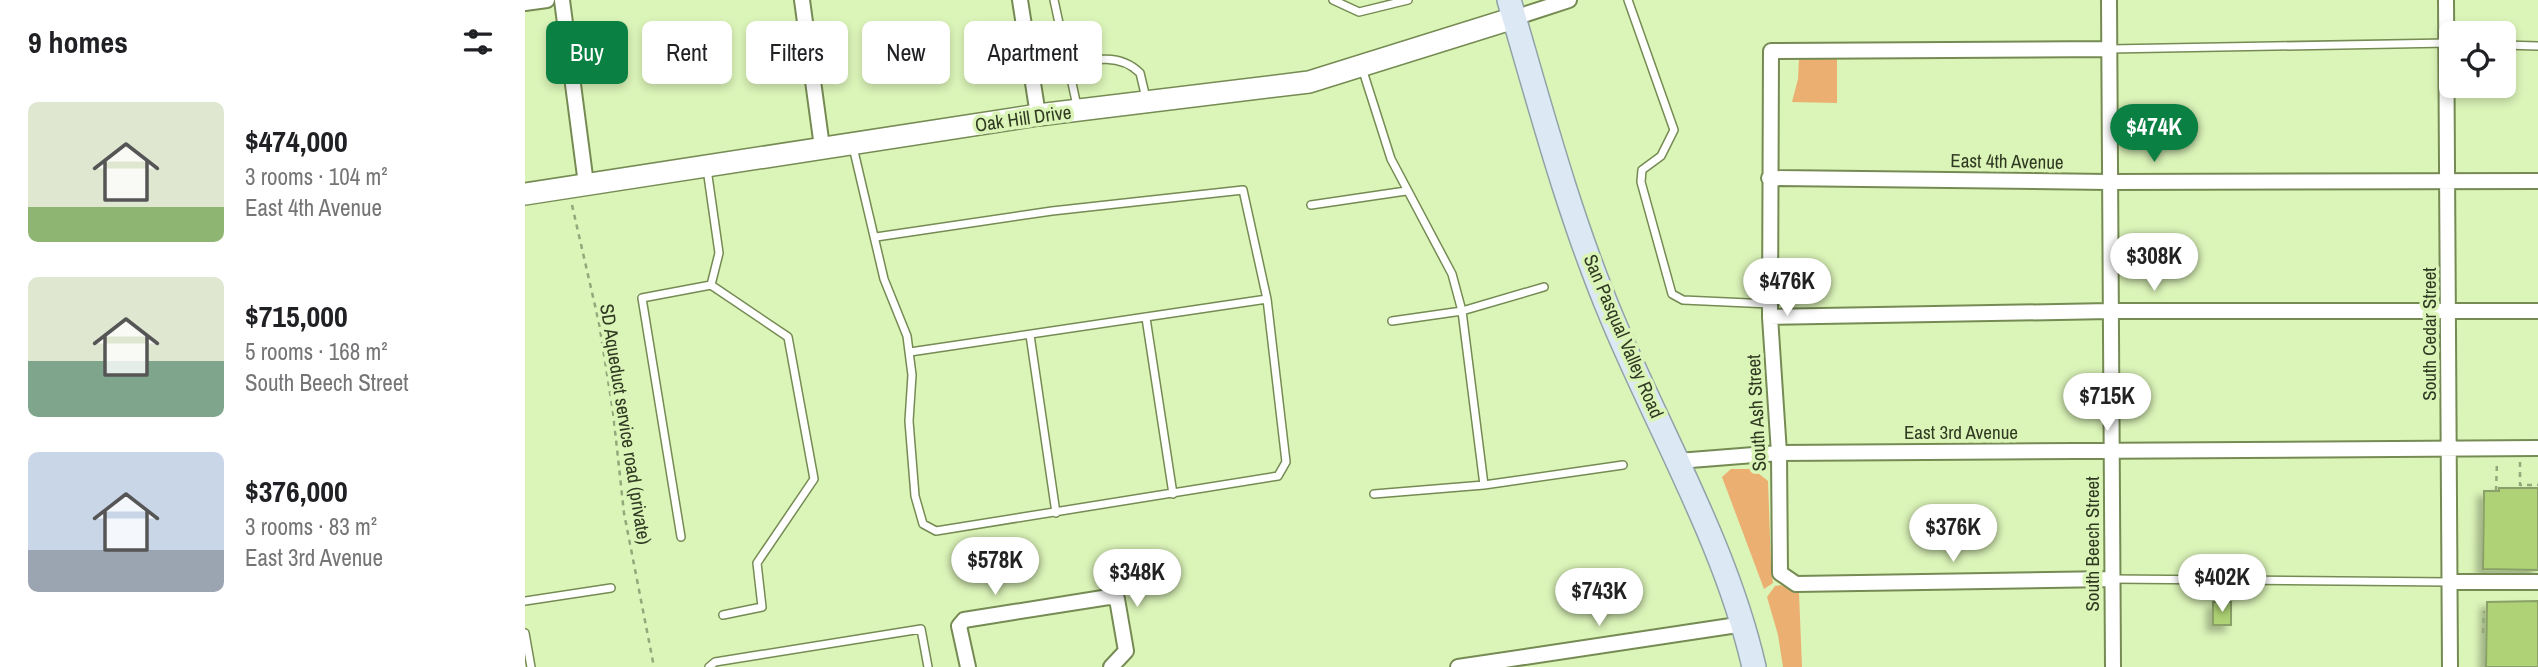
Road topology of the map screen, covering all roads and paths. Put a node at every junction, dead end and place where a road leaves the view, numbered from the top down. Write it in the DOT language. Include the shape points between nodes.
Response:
graph roads {
  1 [pos="547,0"];
  2 [pos="562,0"];
  3 [pos="801,0"];
  4 [pos="1020,0"];
  5 [pos="1054,0"];
  6 [pos="1333,0"];
  7 [pos="1408,0"];
  8 [pos="1569,0"];
  9 [pos="1628,0"];
  10 [pos="2109,0"];
  11 [pos="2446,0"];
  12 [pos="525,3"];
  13 [pos="1511,9"];
  14 [pos="1059,21"];
  15 [pos="2447,21"];
  16 [pos="2439,43"];
  17 [pos="2516,45"];
  18 [pos="2538,46"];
  19 [pos="2109,49"];
  20 [pos="1102,59"];
  21 [pos="1361,68"];
  22 [pos="1073,84"];
  23 [pos="2448,98"];
  24 [pos="1147,102"];
  25 [pos="1078,110"];
  26 [pos="1038,115"];
  27 [pos="852,142"];
  28 [pos="823,147"];
  29 [pos="707,165"];
  30 [pos="1769,178"];
  31 [pos="2447,180"];
  32 [pos="2538,181"];
  33 [pos="2109,182"];
  34 [pos="578,185"];
  35 [pos="1406,191"];
  36 [pos="525,194"];
  37 [pos="1311,205"];
  38 [pos="876,237"];
  39 [pos="711,285"];
  40 [pos="1544,287"];
  41 [pos="1267,299"];
  42 [pos="1770,310"];
  43 [pos="2449,310"];
  44 [pos="2538,310"];
  45 [pos="1462,311"];
  46 [pos="2110,311"];
  47 [pos="1146,318"];
  48 [pos="1392,321"];
  49 [pos="1030,335"];
  50 [pos="910,352"];
  51 [pos="2449,448"];
  52 [pos="2538,448"];
  53 [pos="2111,451"];
  54 [pos="1779,453"];
  55 [pos="1678,461"];
  56 [pos="2497,462"];
  57 [pos="2520,462"];
  58 [pos="1623,465"];
  59 [pos="1484,485"];
  60 [pos="2538,485"];
  61 [pos="2496,491"];
  62 [pos="1173,494"];
  63 [pos="1374,494"];
  64 [pos="1056,513"];
  65 [pos="681,537"];
  66 [pos="2111,579"];
  67 [pos="2450,582"];
  68 [pos="2538,582"];
  69 [pos="611,588"];
  70 [pos="525,601"];
  71 [pos="2484,611"];
  72 [pos="723,615"];
  73 [pos="1744,624"];
  74 [pos="525,632"];
  75 [pos="2483,633"];
  76 [pos="531,667"];
  77 [pos="654,667"];
  78 [pos="709,667"];
  79 [pos="928,667"];
  80 [pos="968,667"];
  81 [pos="1111,667"];
  82 [pos="1458,667"];
  83 [pos="1754,667"];
  84 [pos="2113,667"];
  85 [pos="2451,667"];
  1 -- 12 [label="street"];
  2 -- 34 [label="street"];
  3 -- 28 [label="street"];
  4 -- 26 [label="street"];
  5 -- 14 [label="lane"];
  6 -- 7 [label="lane" via="1359,12"];
  8 -- 13 [label="street"];
  9 -- 42 [label="lane" via="1674,130 1661,156 1642,170 1641,182 1672,294 1683,300 1748,303"];
  10 -- 19 [label="street, South Beech Street"];
  11 -- 15 [label="street, South Cedar Street"];
  13 -- 21 [label="street, Oak Hill Drive"];
  13 -- 55 [label="main road, San Pasqual Valley Road" via="1561,173 1612,317"];
  16 -- 19 [label="lane"];
  17 -- 18 [label="lane"];
  19 -- 30 [label="street, South Ash Street" via="1770,51"];
  19 -- 33 [label="street, South Beech Street"];
  20 -- 24 [label="lane" via="1136,69"];
  21 -- 24 [label="street, Oak Hill Drive" via="1309,82"];
  21 -- 35 [label="lane"];
  22 -- 25 [label="lane"];
  23 -- 31 [label="street, South Cedar Street"];
  24 -- 25 [label="street, Oak Hill Drive"];
  25 -- 26 [label="street, Oak Hill Drive"];
  26 -- 27 [label="street, Oak Hill Drive"];
  27 -- 28 [label="street, Oak Hill Drive"];
  27 -- 38 [label="lane"];
  28 -- 29 [label="street, Oak Hill Drive"];
  29 -- 34 [label="street, Oak Hill Drive"];
  29 -- 39 [label="lane" via="719,253"];
  30 -- 33 [label="street, East 4th Avenue"];
  30 -- 42 [label="street, South Ash Street"];
  31 -- 32 [label="street, East 4th Avenue"];
  31 -- 33 [label="street, East 4th Avenue"];
  31 -- 43 [label="street, South Cedar Street"];
  33 -- 46 [label="street, South Beech Street"];
  34 -- 36 [label="street, Oak Hill Drive"];
  34 -- 77 [label="path, SD Aqueduct service road (private)" via="624,513"];
  35 -- 37 [label="lane"];
  35 -- 45 [label="lane" via="1453,274"];
  38 -- 41 [label="lane" via="1243,190"];
  38 -- 50 [label="lane" via="884,279"];
  39 -- 65 [label="lane" via="642,298"];
  39 -- 72 [label="lane" via="788,337 814,479 757,563 762,607"];
  40 -- 45 [label="lane"];
  41 -- 47 [label="lane"];
  41 -- 62 [label="lane" via="1286,462 1278,476"];
  42 -- 46 [label="street"];
  42 -- 54 [label="street, South Ash Street"];
  43 -- 44 [label="street"];
  43 -- 46 [label="street"];
  43 -- 51 [label="street, South Cedar Street"];
  45 -- 48 [label="lane"];
  45 -- 59 [label="lane"];
  46 -- 53 [label="street, South Beech Street"];
  47 -- 49 [label="lane"];
  47 -- 62 [label="lane"];
  49 -- 50 [label="lane"];
  49 -- 64 [label="lane"];
  50 -- 64 [label="lane" via="909,421 915,496 923,524 936,531"];
  51 -- 52 [label="street, East 3rd Avenue"];
  51 -- 53 [label="street, East 3rd Avenue"];
  51 -- 67 [label="street, South Cedar Street"];
  53 -- 54 [label="street, East 3rd Avenue"];
  53 -- 66 [label="street, South Beech Street"];
  54 -- 55 [label="street, East 3rd Avenue"];
  54 -- 66 [label="street, South Ash Street" via="1779,568 1786,580 1795,584"];
  55 -- 73 [label="main road, San Pasqual Valley Road"];
  56 -- 61 [label="path"];
  57 -- 60 [label="path" via="2520,485"];
  58 -- 59 [label="lane"];
  59 -- 63 [label="lane"];
  62 -- 64 [label="lane"];
  66 -- 67 [label="lane"];
  66 -- 84 [label="street, South Beech Street"];
  67 -- 68 [label="street"];
  67 -- 85 [label="street, South Cedar Street"];
  69 -- 70 [label="lane"];
  71 -- 75 [label="path"];
  73 -- 82 [label="street"];
  73 -- 83 [label="main road, San Pasqual Valley Road"];
  74 -- 76 [label="lane"];
  78 -- 79 [label="lane" via="715,662 921,629"];
  80 -- 81 [label="street" via="959,626 964,620 1109,597 1117,599 1126,651"];
}
